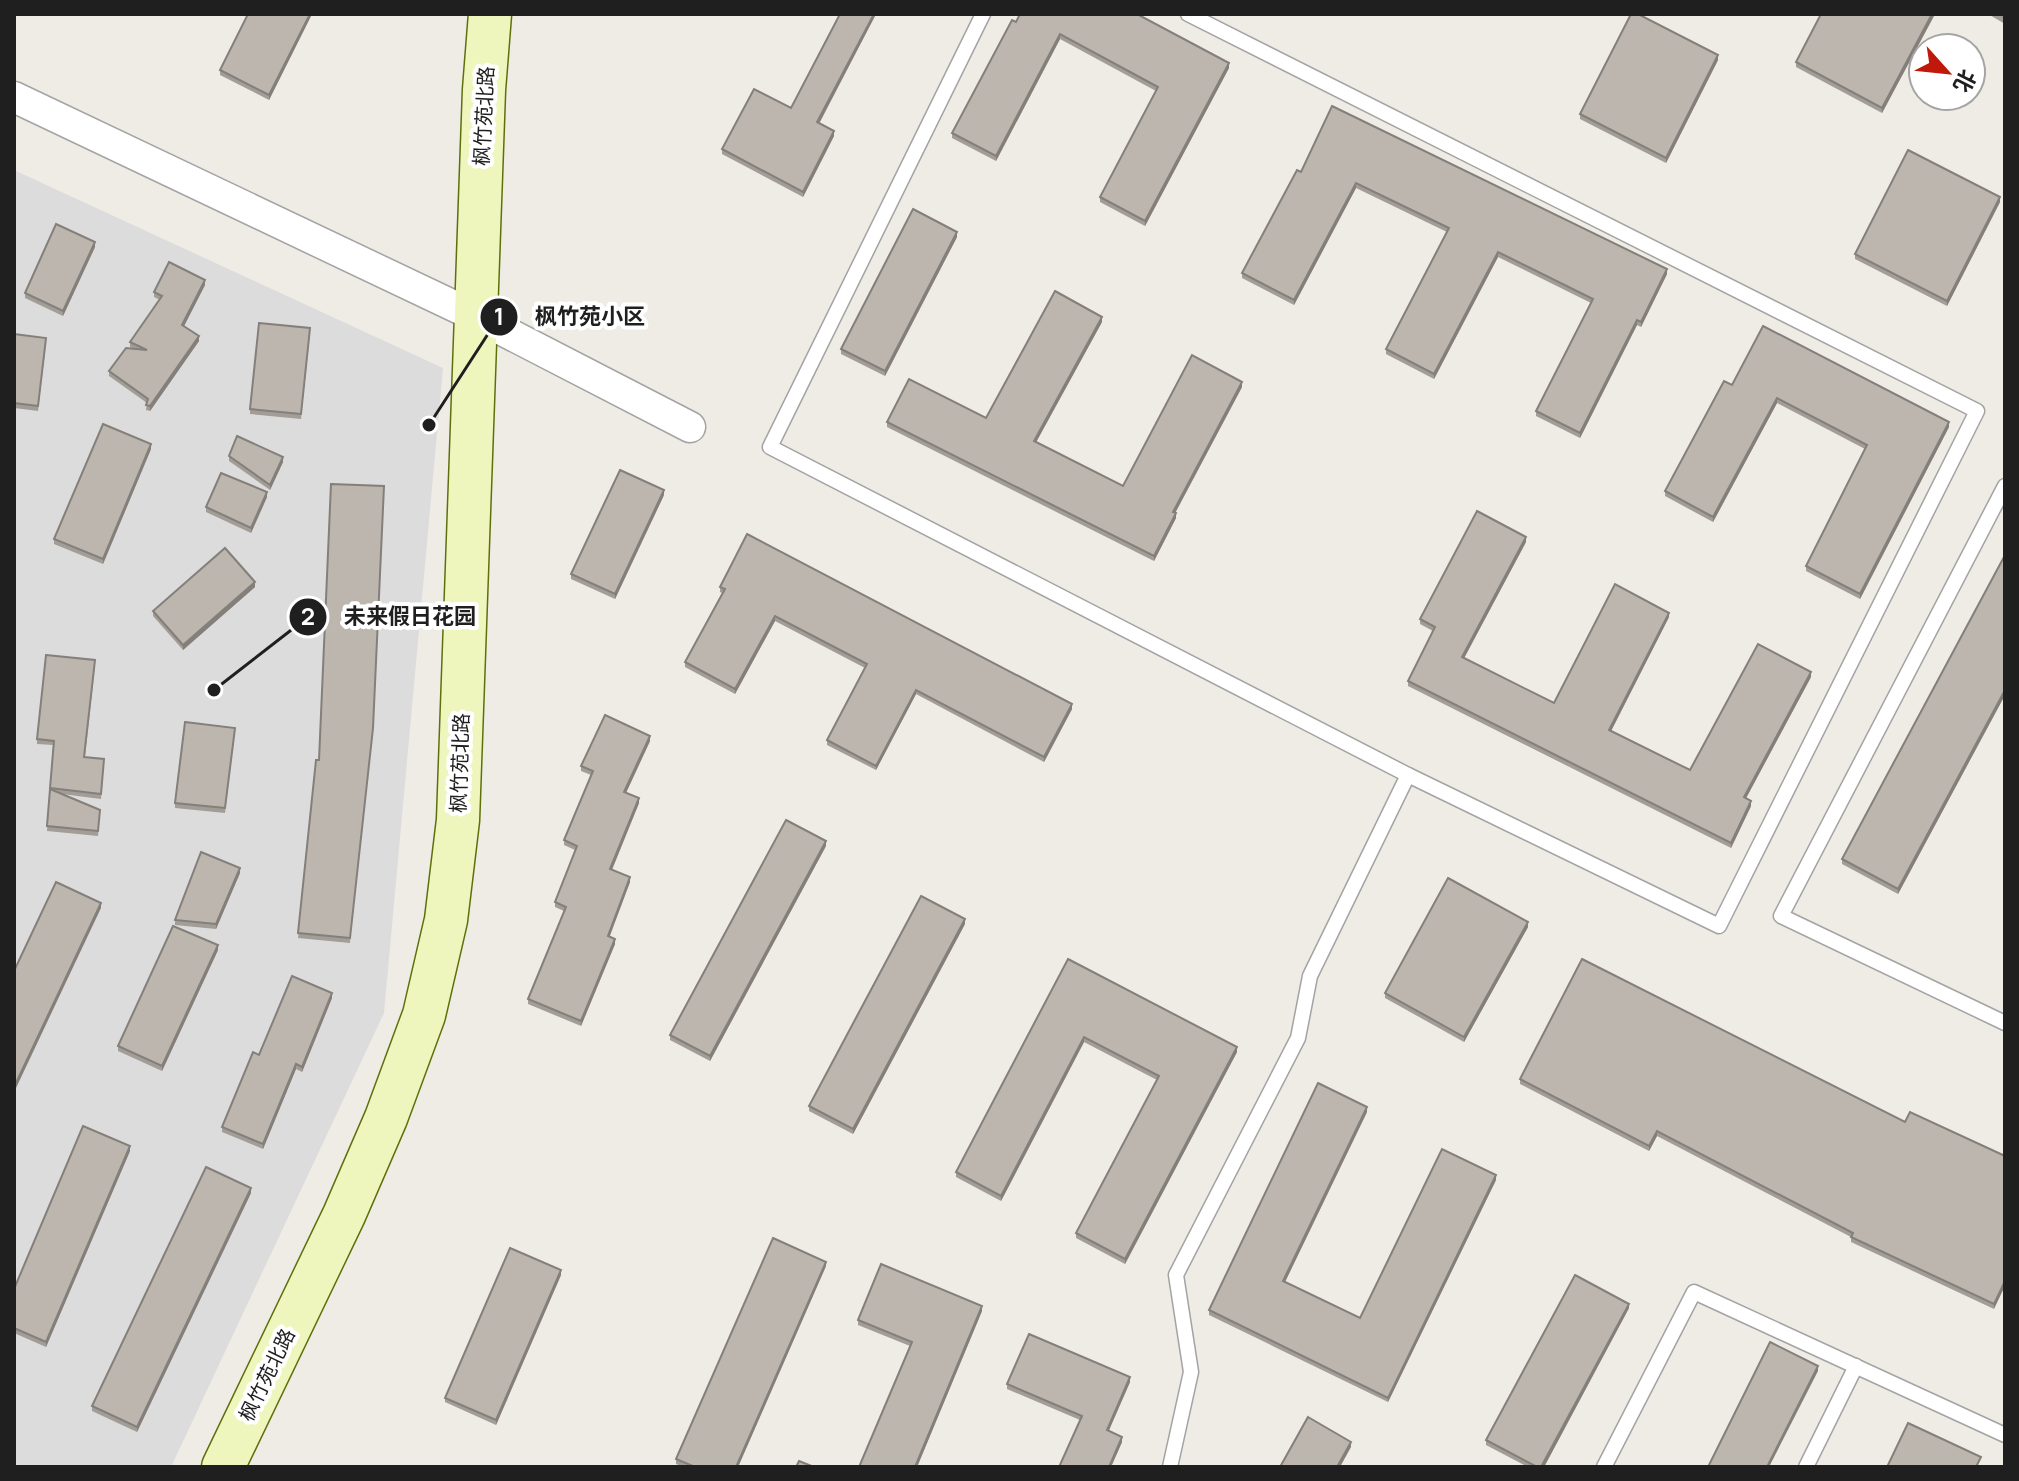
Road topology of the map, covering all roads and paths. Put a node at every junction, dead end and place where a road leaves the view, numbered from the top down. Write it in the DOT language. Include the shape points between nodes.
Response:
graph roads {
  1 [pos="490,14"];
  2 [pos="983,14"];
  3 [pos="1188,14"];
  4 [pos="14,97"];
  5 [pos="475,316"];
  6 [pos="690,427"];
  7 [pos="2005,486"];
  8 [pos="1408,775"];
  9 [pos="2005,1023"];
  10 [pos="1856,1366"];
  11 [pos="2005,1435"];
  12 [pos="223,1467"];
  13 [pos="1170,1467"];
  14 [pos="1604,1467"];
  15 [pos="1806,1467"];
  1 -- 5 [label="street, 枫竹苑北路"];
  2 -- 8 [label="lane" via="770,447"];
  3 -- 8 [label="lane" via="1977,411 1719,926"];
  4 -- 5 [label="street"];
  5 -- 6 [label="street"];
  5 -- 12 [label="street, 枫竹苑北路" via="458,820 446,920 424,1015 386,1118"];
  7 -- 9 [label="lane" via="1781,916"];
  8 -- 13 [label="lane" via="1310,976 1298,1038 1176,1275 1191,1372"];
  10 -- 11 [label="lane"];
  10 -- 14 [label="lane" via="1694,1292"];
  10 -- 15 [label="lane"];
}
